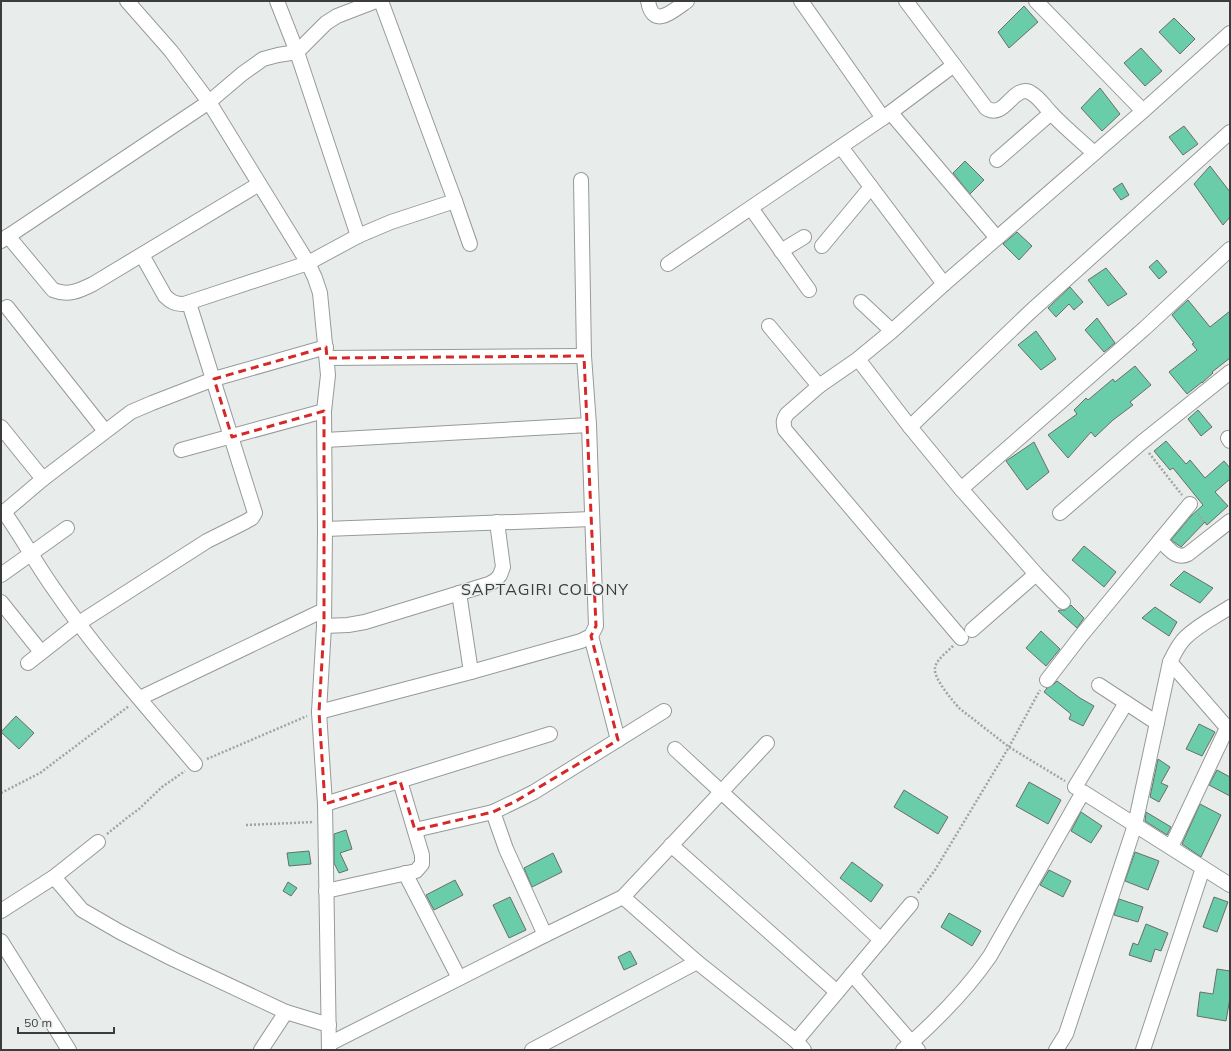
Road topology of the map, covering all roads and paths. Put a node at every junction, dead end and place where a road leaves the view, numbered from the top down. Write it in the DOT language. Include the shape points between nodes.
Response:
graph roads {
  1 [pos="127,1"];
  2 [pos="277,1"];
  3 [pos="376,1"];
  4 [pos="382,1"];
  5 [pos="648,1"];
  6 [pos="687,1"];
  7 [pos="801,1"];
  8 [pos="906,1"];
  9 [pos="1036,1"];
  10 [pos="1230,33"];
  11 [pos="297,52"];
  12 [pos="954,65"];
  13 [pos="209,102"];
  14 [pos="1143,111"];
  15 [pos="1051,113"];
  16 [pos="887,115"];
  17 [pos="1230,132"];
  18 [pos="841,147"];
  19 [pos="1094,153"];
  20 [pos="997,160"];
  21 [pos="581,180"];
  22 [pos="259,184"];
  23 [pos="871,187"];
  24 [pos="455,201"];
  25 [pos="751,208"];
  26 [pos="358,236"];
  27 [pos="804,237"];
  28 [pos="997,238"];
  29 [pos="5,239"];
  30 [pos="470,244"];
  31 [pos="822,246"];
  32 [pos="1230,249"];
  33 [pos="781,251"];
  34 [pos="142,255"];
  35 [pos="308,263"];
  36 [pos="668,264"];
  37 [pos="944,284"];
  38 [pos="809,290"];
  39 [pos="189,302"];
  40 [pos="861,302"];
  41 [pos="7,307"];
  42 [pos="769,326"];
  43 [pos="892,331"];
  44 [pos="326,353"];
  45 [pos="584,356"];
  46 [pos="858,359"];
  47 [pos="1230,372"];
  48 [pos="214,379"];
  49 [pos="819,386"];
  50 [pos="324,411"];
  51 [pos="589,425"];
  52 [pos="1,427"];
  53 [pos="910,427"];
  54 [pos="105,431"];
  55 [pos="232,437"];
  56 [pos="325,440"];
  57 [pos="1141,444"];
  58 [pos="181,450"];
  59 [pos="43,479"];
  60 [pos="961,489"];
  61 [pos="1190,504"];
  62 [pos="3,513"];
  63 [pos="1060,513"];
  64 [pos="592,519"];
  65 [pos="1230,520"];
  66 [pos="497,522"];
  67 [pos="67,528"];
  68 [pos="325,529"];
  69 [pos="1214,534"];
  70 [pos="1160,540"];
  71 [pos="32,553"];
  72 [pos="1036,574"];
  73 [pos="1,575"];
  74 [pos="459,593"];
  75 [pos="1,602"];
  76 [pos="1063,602"];
  77 [pos="1230,607"];
  78 [pos="324,610"];
  79 [pos="78,622"];
  80 [pos="324,626"];
  81 [pos="967,634"];
  82 [pos="591,636"];
  83 [pos="41,652"];
  84 [pos="1170,662"];
  85 [pos="28,663"];
  86 [pos="471,672"];
  87 [pos="1047,680"];
  88 [pos="1098,685"];
  89 [pos="140,698"];
  90 [pos="1126,702"];
  91 [pos="664,711"];
  92 [pos="319,712"];
  93 [pos="1157,723"];
  94 [pos="1229,730"];
  95 [pos="550,734"];
  96 [pos="618,740"];
  97 [pos="767,742"];
  98 [pos="1009,747"];
  99 [pos="675,749"];
  100 [pos="195,764"];
  101 [pos="400,780"];
  102 [pos="1074,787"];
  103 [pos="721,792"];
  104 [pos="1,793"];
  105 [pos="325,804"];
  106 [pos="493,812"];
  107 [pos="325,822"];
  108 [pos="246,825"];
  109 [pos="1135,825"];
  110 [pos="415,830"];
  111 [pos="98,842"];
  112 [pos="671,845"];
  113 [pos="1171,847"];
  114 [pos="1203,868"];
  115 [pos="405,873"];
  116 [pos="54,877"];
  117 [pos="1230,885"];
  118 [pos="326,891"];
  119 [pos="623,897"];
  120 [pos="910,904"];
  121 [pos="1,911"];
  122 [pos="545,935"];
  123 [pos="880,940"];
  124 [pos="1,942"];
  125 [pos="698,962"];
  126 [pos="852,974"];
  127 [pos="459,978"];
  128 [pos="837,992"];
  129 [pos="286,1012"];
  130 [pos="329,1025"];
  131 [pos="800,1046"];
  132 [pos="329,1047"];
  133 [pos="911,1048"];
  134 [pos="69,1050"];
  135 [pos="261,1050"];
  136 [pos="532,1050"];
  137 [pos="1056,1050"];
  138 [pos="1143,1050"];
  1 -- 13 [label="street" via="171,51"];
  2 -- 11 [label="street"];
  3 -- 11 [label="street" via="326,23"];
  4 -- 24 [label="street"];
  5 -- 6 [label="street" via="652,14 657,17 665,16"];
  7 -- 16 [label="street"];
  8 -- 12 [label="street"];
  9 -- 14 [label="street"];
  10 -- 14 [label="street"];
  11 -- 13 [label="street" via="263,59"];
  11 -- 26 [label="street"];
  12 -- 15 [label="street" via="986,108 991,111 1000,109 1018,94 1026,91 1032,93"];
  12 -- 16 [label="street"];
  13 -- 22 [label="street"];
  13 -- 29 [label="street"];
  14 -- 19 [label="street"];
  15 -- 19 [label="street"];
  15 -- 20 [label="street"];
  16 -- 18 [label="street"];
  16 -- 28 [label="street"];
  17 -- 53 [label="street" via="1030,312"];
  18 -- 23 [label="street"];
  18 -- 25 [label="street"];
  19 -- 28 [label="street"];
  21 -- 45 [label="street"];
  22 -- 34 [label="street"];
  22 -- 35 [label="street"];
  23 -- 31 [label="street"];
  23 -- 37 [label="street"];
  24 -- 26 [label="street"];
  24 -- 30 [label="street"];
  25 -- 33 [label="street"];
  25 -- 36 [label="street"];
  26 -- 35 [label="street"];
  27 -- 33 [label="street"];
  28 -- 37 [label="street"];
  29 -- 34 [label="street" via="53,290 60,293 79,291"];
  32 -- 60 [label="street" via="1145,328"];
  33 -- 38 [label="street"];
  34 -- 39 [label="street" via="165,296 176,304"];
  35 -- 39 [label="street"];
  35 -- 44 [label="street" via="320,293"];
  37 -- 43 [label="street"];
  39 -- 48 [label="street"];
  40 -- 43 [label="street"];
  41 -- 54 [label="street"];
  42 -- 49 [label="street"];
  43 -- 46 [label="street"];
  44 -- 45 [label="street"];
  44 -- 48 [label="street"];
  44 -- 50 [label="street" via="328,375"];
  45 -- 51 [label="street"];
  46 -- 49 [label="street"];
  46 -- 53 [label="street"];
  47 -- 57 [label="street"];
  48 -- 54 [label="street" via="131,412"];
  48 -- 55 [label="street"];
  49 -- 81 [label="street" via="787,414 783,423 784,430"];
  50 -- 55 [label="street"];
  50 -- 56 [label="street"];
  51 -- 56 [label="street"];
  51 -- 64 [label="street"];
  52 -- 59 [label="street"];
  53 -- 60 [label="street"];
  54 -- 59 [label="street"];
  55 -- 58 [label="street"];
  55 -- 79 [label="street" via="255,513 252,518 207,540"];
  56 -- 68 [label="street"];
  57 -- 61 [label="path"];
  57 -- 63 [label="street"];
  59 -- 62 [label="street"];
  60 -- 72 [label="street"];
  61 -- 69 [label="path"];
  61 -- 70 [label="street"];
  62 -- 71 [label="street"];
  64 -- 66 [label="street"];
  64 -- 82 [label="street" via="596,626"];
  65 -- 69 [label="street"];
  66 -- 68 [label="street"];
  66 -- 74 [label="street" via="503,568 500,575 489,584"];
  67 -- 71 [label="street"];
  68 -- 78 [label="street"];
  69 -- 70 [label="street" via="1183,557 1178,556"];
  70 -- 87 [label="street"];
  71 -- 73 [label="street"];
  71 -- 79 [label="street"];
  72 -- 76 [label="street"];
  72 -- 81 [label="street"];
  74 -- 80 [label="street" via="365,622"];
  74 -- 86 [label="street"];
  75 -- 83 [label="street"];
  77 -- 84 [label="street" via="1185,638"];
  78 -- 80 [label="street"];
  78 -- 89 [label="street"];
  79 -- 83 [label="street"];
  79 -- 89 [label="street"];
  80 -- 92 [label="street"];
  81 -- 98 [label="path" via="939,661 935,668 936,675 959,708"];
  82 -- 86 [label="street"];
  82 -- 96 [label="street"];
  83 -- 85 [label="street"];
  84 -- 93 [label="street"];
  84 -- 94 [label="street"];
  86 -- 92 [label="street"];
  87 -- 98 [label="path"];
  88 -- 90 [label="street"];
  89 -- 100 [label="street"];
  89 -- 104 [label="path" via="40,773"];
  90 -- 93 [label="street"];
  90 -- 102 [label="street"];
  91 -- 96 [label="street"];
  92 -- 100 [label="path"];
  92 -- 105 [label="street"];
  93 -- 109 [label="street"];
  94 -- 113 [label="street"];
  95 -- 101 [label="street"];
  96 -- 106 [label="street" via="534,792"];
  97 -- 103 [label="street"];
  98 -- 102 [label="path"];
  98 -- 120 [label="path" via="935,870"];
  99 -- 103 [label="street"];
  100 -- 111 [label="path" via="162,787"];
  101 -- 105 [label="street"];
  101 -- 110 [label="street"];
  103 -- 112 [label="street"];
  103 -- 123 [label="street"];
  105 -- 107 [label="street"];
  106 -- 110 [label="street"];
  106 -- 122 [label="street" via="506,849"];
  107 -- 108 [label="path"];
  107 -- 118 [label="street"];
  109 -- 113 [label="street"];
  109 -- 133 [label="street" via="1083,792 990,956 963,992"];
  109 -- 137 [label="street" via="1066,1034"];
  110 -- 115 [label="street" via="422,854 422,864 416,871"];
  111 -- 116 [label="street"];
  112 -- 119 [label="street"];
  112 -- 128 [label="street"];
  113 -- 114 [label="street"];
  114 -- 117 [label="street"];
  114 -- 138 [label="street"];
  115 -- 118 [label="street"];
  115 -- 127 [label="street"];
  116 -- 121 [label="street"];
  116 -- 129 [label="street" via="82,910 173,959"];
  118 -- 130 [label="street"];
  119 -- 122 [label="street"];
  119 -- 125 [label="street"];
  120 -- 123 [label="street"];
  122 -- 127 [label="street"];
  123 -- 126 [label="street"];
  124 -- 134 [label="street"];
  125 -- 131 [label="street"];
  125 -- 136 [label="street"];
  126 -- 128 [label="street"];
  126 -- 133 [label="street"];
  127 -- 132 [label="street"];
  128 -- 131 [label="street"];
  129 -- 130 [label="street"];
  129 -- 135 [label="street"];
  130 -- 132 [label="street"];
}
